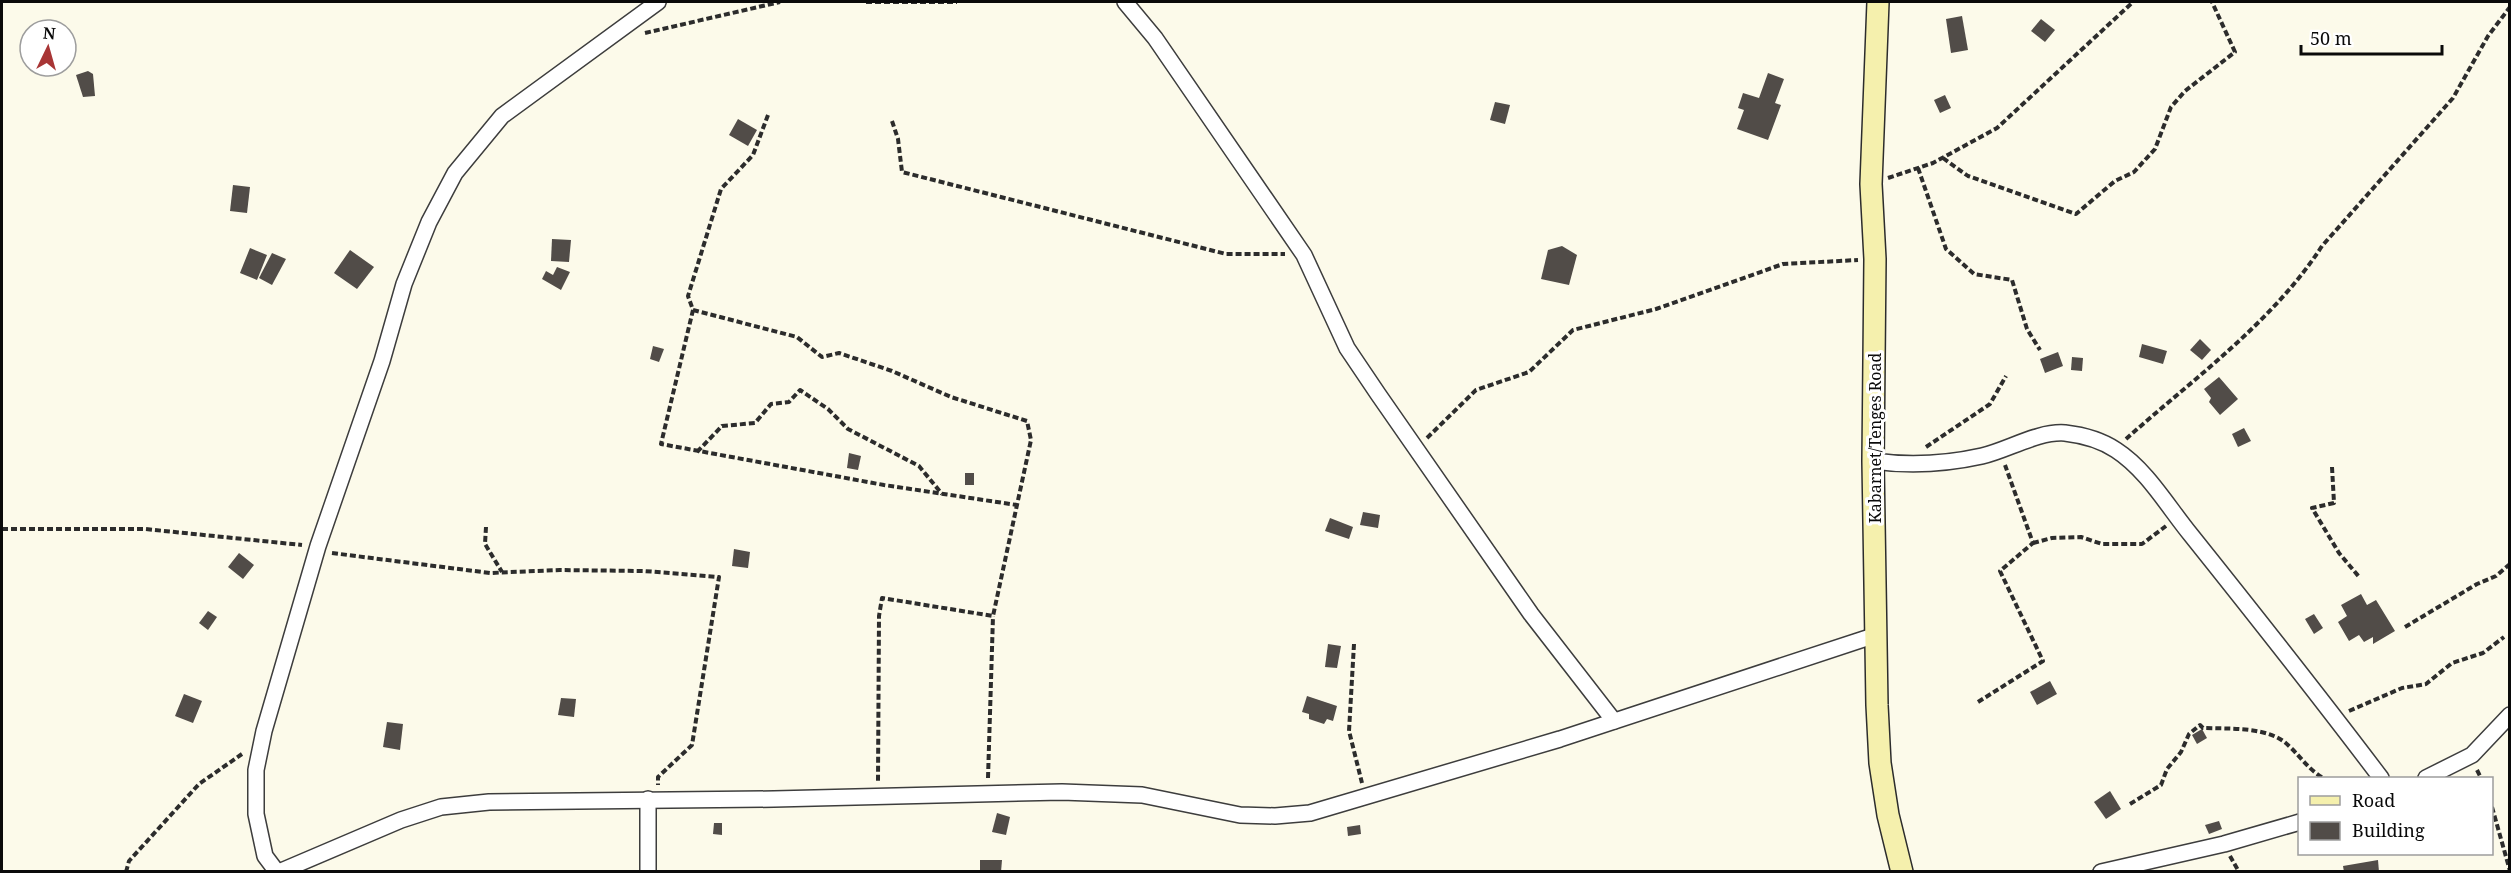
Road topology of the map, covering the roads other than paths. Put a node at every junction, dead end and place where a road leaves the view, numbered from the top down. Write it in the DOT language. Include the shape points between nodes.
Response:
graph roads {
  1 [pos="658,2"];
  2 [pos="1125,2"];
  3 [pos="1878,2"];
  4 [pos="1874,461"];
  5 [pos="1876,635"];
  6 [pos="2510,715"];
  7 [pos="1614,721"];
  8 [pos="2380,777"];
  9 [pos="2428,777"];
  10 [pos="653,798"];
  11 [pos="2298,823"];
  12 [pos="278,872"];
  13 [pos="648,872"];
  14 [pos="1902,872"];
  15 [pos="2101,872"];
  1 -- 12 [label="street" via="502,116 455,173 429,222 404,284 382,361 318,546 262,740 256,770 256,814 265,856"];
  2 -- 7 [label="street" via="1155,38 1304,255 1347,348 1531,614"];
  3 -- 4 [label="street, Kabarnet/Tenges Road" via="1871,184 1875,259"];
  4 -- 5 [label="street, Kabarnet/Tenges Road"];
  4 -- 8 [label="street" via="1905,465 1982,456 2061,433 2084,436 2115,449 2135,465"];
  5 -- 7 [label="street"];
  5 -- 14 [label="street, Kabarnet/Tenges Road" via="1880,763"];
  6 -- 9 [label="street" via="2472,755"];
  7 -- 10 [label="street" via="1365,798 1310,813 1275,816 1240,815 1142,795 1062,792"];
  10 -- 12 [label="street" via="441,807"];
  10 -- 13 [label="street"];
  11 -- 15 [label="street"];
}
